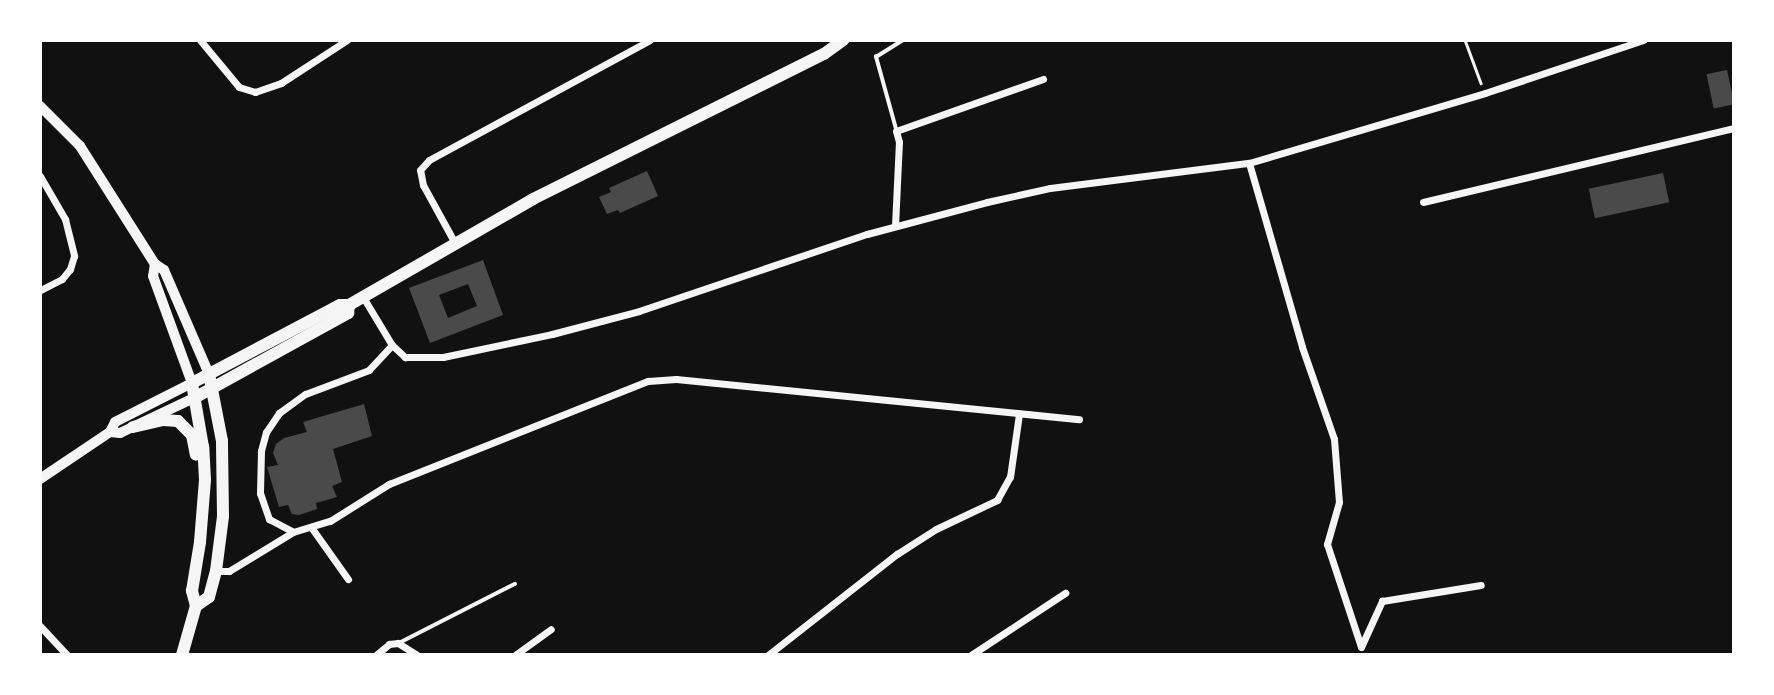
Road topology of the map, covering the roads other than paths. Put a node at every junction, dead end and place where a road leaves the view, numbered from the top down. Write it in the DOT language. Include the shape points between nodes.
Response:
graph roads {
  1 [pos="200,40"];
  2 [pos="347,40"];
  3 [pos="650,40"];
  4 [pos="844,40"];
  5 [pos="903,40"];
  6 [pos="1643,40"];
  7 [pos="1043,79"];
  8 [pos="40,106"];
  9 [pos="1734,128"];
  10 [pos="896,131"];
  11 [pos="1250,163"];
  12 [pos="40,176"];
  13 [pos="1423,202"];
  14 [pos="895,226"];
  15 [pos="456,245"];
  16 [pos="155,264"];
  17 [pos="40,290"];
  18 [pos="363,297"];
  19 [pos="349,304"];
  20 [pos="392,345"];
  21 [pos="209,374"];
  22 [pos="192,383"];
  23 [pos="213,388"];
  24 [pos="196,397"];
  25 [pos="1019,414"];
  26 [pos="1079,419"];
  27 [pos="133,427"];
  28 [pos="110,432"];
  29 [pos="40,479"];
  30 [pos="204,494"];
  31 [pos="311,527"];
  32 [pos="293,532"];
  33 [pos="216,571"];
  34 [pos="348,579"];
  35 [pos="515,584"];
  36 [pos="1481,585"];
  37 [pos="1065,593"];
  38 [pos="196,606"];
  39 [pos="40,626"];
  40 [pos="551,629"];
  41 [pos="398,643"];
  42 [pos="67,655"];
  43 [pos="182,655"];
  44 [pos="376,655"];
  45 [pos="417,655"];
  46 [pos="516,655"];
  47 [pos="768,655"];
  48 [pos="971,655"];
  1 -- 2 [label="street" via="239,87 255,92 281,83"];
  3 -- 15 [label="street" via="429,160 420,170 423,186"];
  4 -- 15 [label="main road" via="533,199"];
  5 -- 10 [label="lane" via="876,57"];
  6 -- 11 [label="street"];
  7 -- 10 [label="street"];
  8 -- 16 [label="main road" via="79,146"];
  9 -- 13 [label="street"];
  10 -- 14 [label="street"];
  11 -- 14 [label="street" via="1050,188"];
  11 -- 36 [label="street" via="1302,347 1335,439 1339,502 1327,544 1361,647 1382,601"];
  12 -- 17 [label="street" via="65,219 74,256 62,279"];
  14 -- 20 [label="street" via="639,311 552,334 443,358 404,356"];
  15 -- 18 [label="main road"];
  16 -- 21 [label="main road" via="164,271"];
  16 -- 22 [label="main road" via="153,276"];
  18 -- 19 [label="main road"];
  18 -- 20 [label="street"];
  19 -- 21 [label="main road" via="340,304"];
  19 -- 23 [label="main road" via="348,313"];
  20 -- 32 [label="street" via="369,370 305,394 279,413 266,432 260,493 269,519"];
  21 -- 22 [label="main road"];
  21 -- 23 [label="main road"];
  22 -- 24 [label="main road"];
  22 -- 28 [label="street" via="115,422"];
  23 -- 24 [label="main road"];
  23 -- 33 [label="main road" via="223,481"];
  24 -- 27 [label="street"];
  24 -- 30 [label="main road"];
  25 -- 26 [label="street"];
  25 -- 31 [label="street" via="676,379 648,381 388,484 330,521"];
  25 -- 47 [label="street" via="1010,477 997,500 936,529 898,554"];
  27 -- 28 [label="street"];
  27 -- 30 [label="main road" via="163,420 185,424 195,442 197,483"];
  28 -- 29 [label="street"];
  30 -- 38 [label="main road" via="192,591"];
  31 -- 32 [label="street"];
  31 -- 34 [label="street"];
  32 -- 33 [label="street" via="229,571"];
  33 -- 38 [label="main road" via="209,597"];
  35 -- 41 [label="lane"];
  37 -- 48 [label="street"];
  38 -- 43 [label="main road"];
  39 -- 42 [label="street"];
  40 -- 46 [label="street"];
  41 -- 44 [label="street"];
  41 -- 45 [label="street"];
}
